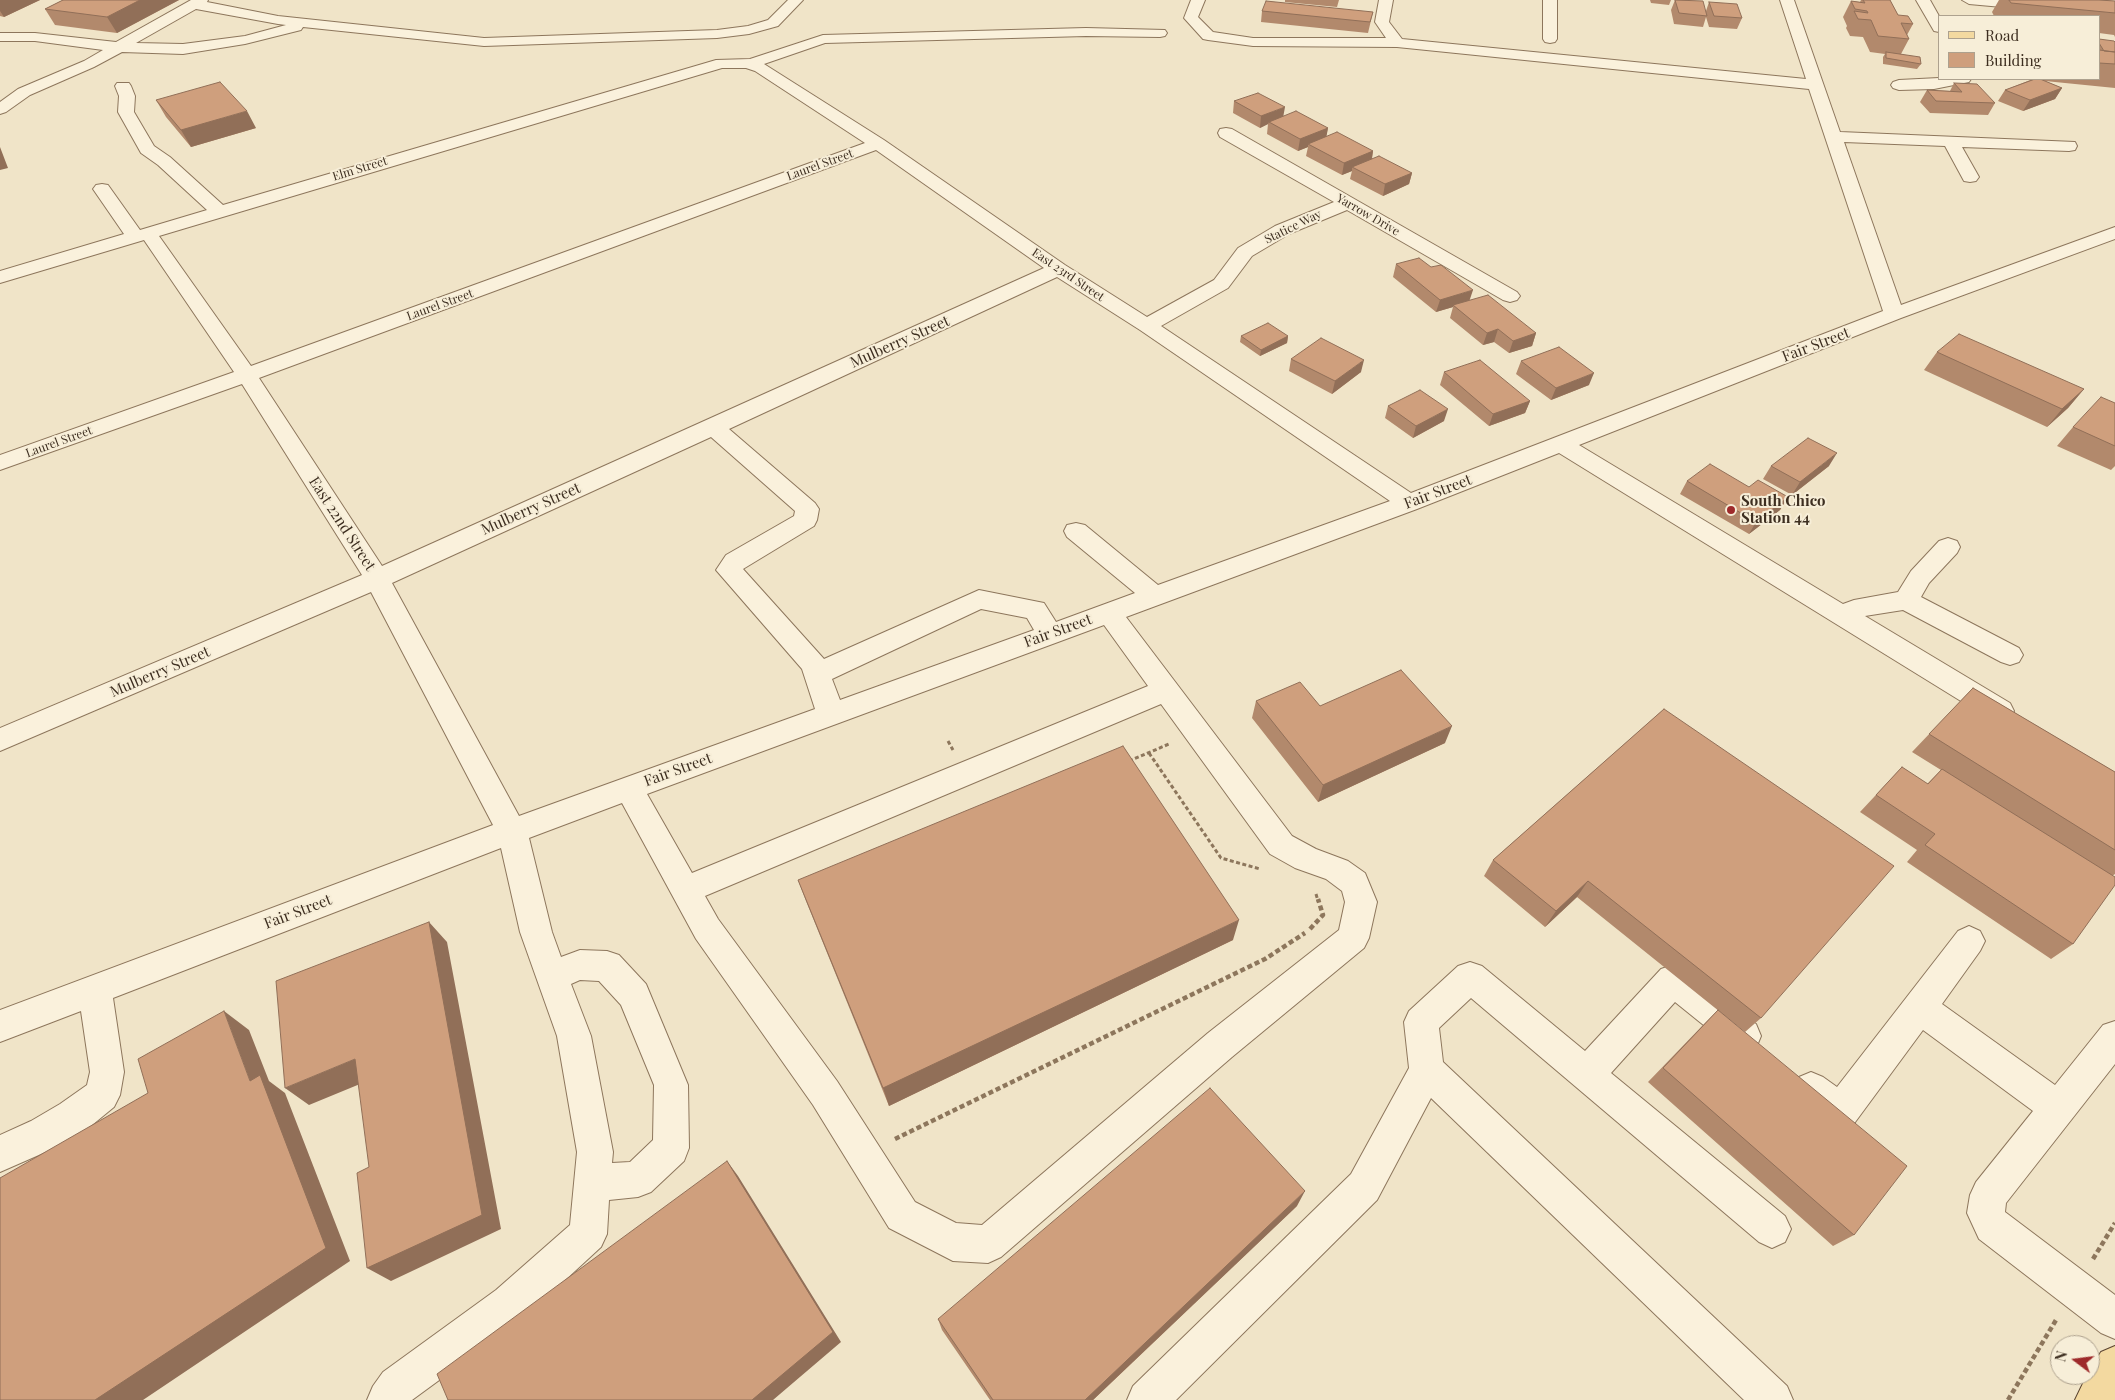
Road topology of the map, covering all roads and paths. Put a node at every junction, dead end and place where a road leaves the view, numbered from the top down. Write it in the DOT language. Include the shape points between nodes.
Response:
graph roads {
  1 [pos="796,0"];
  2 [pos="1198,0"];
  3 [pos="1386,0"];
  4 [pos="1550,0"];
  5 [pos="1787,0"];
  6 [pos="1923,0"];
  7 [pos="1970,0"];
  8 [pos="198,2"];
  9 [pos="2048,7"];
  10 [pos="1979,15"];
  11 [pos="308,23"];
  12 [pos="1938,26"];
  13 [pos="1160,33"];
  14 [pos="0,38"];
  15 [pos="1550,39"];
  16 [pos="1397,43"];
  17 [pos="118,47"];
  18 [pos="721,62"];
  19 [pos="750,64"];
  20 [pos="1957,80"];
  21 [pos="1816,85"];
  22 [pos="123,86"];
  23 [pos="1899,86"];
  24 [pos="0,109"];
  25 [pos="1831,130"];
  26 [pos="1989,130"];
  27 [pos="1226,133"];
  28 [pos="1951,142"];
  29 [pos="878,144"];
  30 [pos="2069,146"];
  31 [pos="1970,177"];
  32 [pos="102,189"];
  33 [pos="1347,203"];
  34 [pos="218,211"];
  35 [pos="2115,233"];
  36 [pos="141,234"];
  37 [pos="1058,269"];
  38 [pos="0,277"];
  39 [pos="1510,296"];
  40 [pos="1894,314"];
  41 [pos="1147,326"];
  42 [pos="247,375"];
  43 [pos="713,427"];
  44 [pos="1560,444"];
  45 [pos="0,463"];
  46 [pos="1409,504"];
  47 [pos="1076,531"];
  48 [pos="1948,547"];
  49 [pos="377,579"];
  50 [pos="1155,596"];
  51 [pos="1906,600"];
  52 [pos="1109,613"];
  53 [pos="1845,618"];
  54 [pos="1050,634"];
  55 [pos="2010,655"];
  56 [pos="817,674"];
  57 [pos="1166,690"];
  58 [pos="831,714"];
  59 [pos="2022,724"];
  60 [pos="0,740"];
  61 [pos="1174,742"];
  62 [pos="1149,753"];
  63 [pos="1121,764"];
  64 [pos="629,788"];
  65 [pos="512,831"];
  66 [pos="1267,871"];
  67 [pos="685,890"];
  68 [pos="1316,891"];
  69 [pos="1970,941"];
  70 [pos="552,976"];
  71 [pos="95,990"];
  72 [pos="1920,1008"];
  73 [pos="0,1026"];
  74 [pos="2115,1037"];
  75 [pos="1427,1070"];
  76 [pos="1587,1074"];
  77 [pos="2058,1108"];
  78 [pos="893,1139"];
  79 [pos="0,1154"];
  80 [pos="592,1184"];
  81 [pos="1772,1230"];
  82 [pos="2115,1319"];
  83 [pos="2115,1366"];
  84 [pos="387,1400"];
  85 [pos="1148,1400"];
  86 [pos="1773,1400"];
  87 [pos="2095,1400"];
  1 -- 11 [label="street" via="773,23 717,34 484,42"];
  2 -- 16 [label="street" via="1191,18 1208,36 1253,42"];
  3 -- 16 [label="street" via="1382,22"];
  4 -- 15 [label="street"];
  5 -- 21 [label="street"];
  6 -- 12 [label="street"];
  7 -- 9 [label="street"];
  7 -- 10 [label="street"];
  8 -- 11 [label="street" via="278,20"];
  8 -- 17 [label="street"];
  11 -- 17 [label="street" via="245,40 183,49"];
  13 -- 19 [label="street" via="823,39"];
  14 -- 17 [label="street" via="35,38"];
  16 -- 21 [label="street"];
  17 -- 24 [label="street" via="89,64 24,92"];
  18 -- 19 [label="street, East 23rd Street"];
  18 -- 34 [label="street, Elm Street"];
  19 -- 29 [label="street, East 23rd Street"];
  20 -- 23 [label="street"];
  21 -- 25 [label="street"];
  22 -- 34 [label="street" via="126,112 147,149"];
  25 -- 26 [label="street"];
  25 -- 28 [label="street"];
  25 -- 40 [label="street"];
  27 -- 33 [label="street, Yarrow Drive"];
  28 -- 30 [label="street"];
  28 -- 31 [label="street"];
  29 -- 37 [label="street, East 23rd Street"];
  29 -- 42 [label="street, Laurel Street"];
  32 -- 36 [label="street, East 22nd Street"];
  33 -- 39 [label="street, Yarrow Drive"];
  33 -- 41 [label="street, Statice Way" via="1282,230 1245,252 1220,284"];
  34 -- 36 [label="street, Elm Street"];
  35 -- 40 [label="street, Fair Street"];
  36 -- 38 [label="street, Elm Street"];
  36 -- 42 [label="street, East 22nd Street"];
  37 -- 41 [label="street, East 23rd Street"];
  37 -- 43 [label="street, Mulberry Street"];
  40 -- 44 [label="street, Fair Street"];
  41 -- 46 [label="street, East 23rd Street"];
  42 -- 45 [label="street, Laurel Street"];
  42 -- 49 [label="street, East 22nd Street"];
  43 -- 49 [label="street, Mulberry Street"];
  43 -- 56 [label="street" via="807,510 805,520 735,561 729,570 814,665"];
  44 -- 46 [label="street, Fair Street"];
  44 -- 53 [label="street"];
  46 -- 50 [label="street, Fair Street"];
  47 -- 50 [label="street"];
  48 -- 51 [label="street" via="1920,578"];
  49 -- 60 [label="street, Mulberry Street"];
  49 -- 65 [label="street, East 22nd Street"];
  50 -- 52 [label="street, Fair Street"];
  51 -- 53 [label="street" via="1854,609"];
  51 -- 55 [label="street"];
  52 -- 54 [label="street, Fair Street"];
  52 -- 57 [label="street"];
  53 -- 59 [label="street"];
  54 -- 56 [label="street" via="1035,610 979,599"];
  54 -- 58 [label="street, Fair Street"];
  56 -- 58 [label="street"];
  57 -- 67 [label="street"];
  57 -- 67 [label="street" via="1281,845 1306,859 1337,870 1354,883 1361,902 1353,938 1220,1045 988,1244 952,1242 902,1214 825,1093 707,929"];
  58 -- 64 [label="street, Fair Street"];
  61 -- 62 [label="path"];
  62 -- 63 [label="path"];
  62 -- 66 [label="path" via="1221,858"];
  64 -- 65 [label="street, Fair Street"];
  64 -- 67 [label="street"];
  65 -- 70 [label="street, East 22nd Street" via="536,932"];
  65 -- 71 [label="street, Fair Street"];
  68 -- 78 [label="path" via="1323,915 1309,930 1265,959"];
  69 -- 72 [label="street"];
  70 -- 80 [label="street, East 22nd Street" via="574,1036 595,1152"];
  70 -- 80 [label="street" via="580,965 608,966 634,996 671,1085 671,1148 638,1179"];
  71 -- 73 [label="street, Fair Street"];
  71 -- 79 [label="street" via="107,1072 102,1095 44,1134"];
  72 -- 76 [label="street" via="1840,1112 1673,980"];
  72 -- 77 [label="street"];
  74 -- 77 [label="street"];
  75 -- 76 [label="street" via="1421,1022 1470,977"];
  75 -- 85 [label="street" via="1364,1187"];
  75 -- 86 [label="street"];
  76 -- 81 [label="street"];
  77 -- 82 [label="street" via="1989,1195 1986,1212 1992,1226"];
  80 -- 84 [label="street, East 22nd Street" via="588,1234 510,1304 397,1386"];
  83 -- 87 [label="main road"];
}
